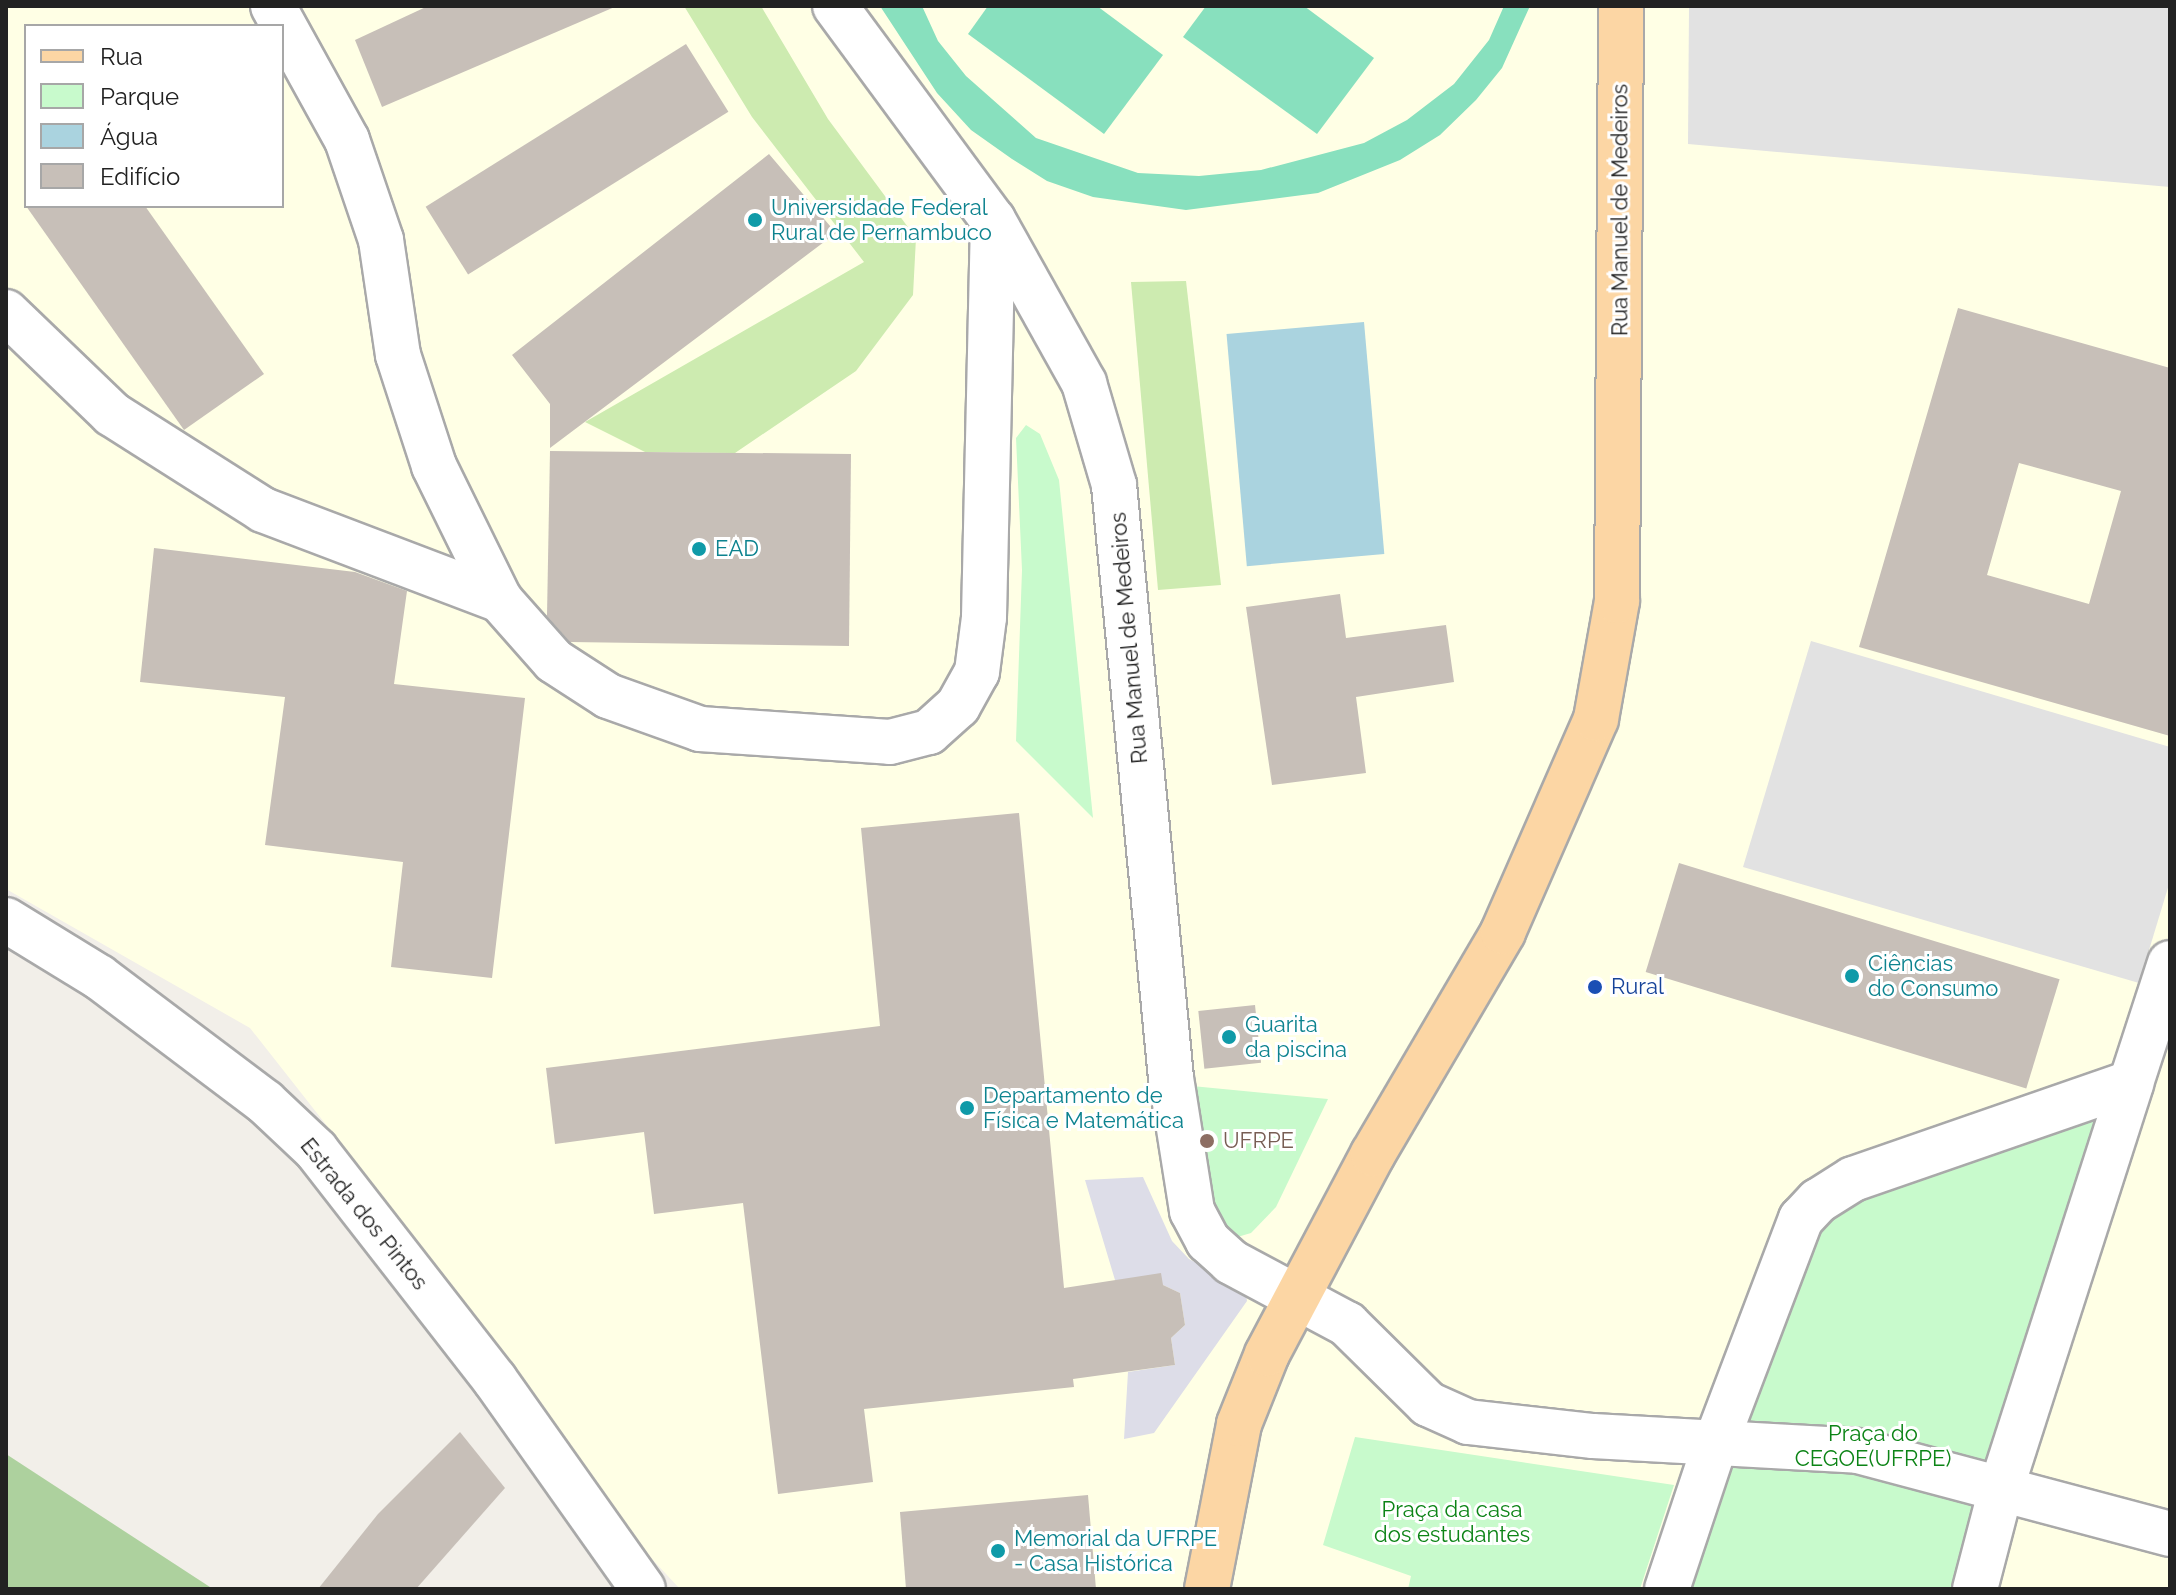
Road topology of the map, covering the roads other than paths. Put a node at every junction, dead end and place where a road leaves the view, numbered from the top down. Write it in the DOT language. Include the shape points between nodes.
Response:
graph roads {
  1 [pos="273,6"];
  2 [pos="835,6"];
  3 [pos="1621,6"];
  4 [pos="283,24"];
  5 [pos="284,26"];
  6 [pos="993,220"];
  7 [pos="6,312"];
  8 [pos="500,600"];
  9 [pos="6,920"];
  10 [pos="2170,963"];
  11 [pos="2131,1083"];
  12 [pos="1294,1297"];
  13 [pos="1715,1445"];
  14 [pos="2001,1489"];
  15 [pos="2170,1534"];
  16 [pos="643,1589"];
  17 [pos="1207,1589"];
  18 [pos="1667,1589"];
  19 [pos="1975,1589"];
  1 -- 4 [label="street"];
  2 -- 6 [label="street, Rua Manuel de Medeiros"];
  3 -- 12 [label="main road, Rua Manuel de Medeiros" via="1617,601 1596,719 1503,932"];
  5 -- 8 [label="street" via="347,140 381,240 398,355 434,466"];
  6 -- 8 [label="street" via="982,524 984,617 977,672 958,706 929,732 890,742 700,729 608,696 554,661"];
  6 -- 12 [label="street, Rua Manuel de Medeiros" via="1084,383 1114,485 1171,1078 1192,1211 1208,1241 1231,1262"];
  7 -- 8 [label="street" via="112,414 263,510"];
  9 -- 16 [label="street, Estrada dos Pintos" via="99,977 265,1102 316,1150 495,1380"];
  10 -- 11 [label="street"];
  11 -- 13 [label="street" via="1853,1179 1818,1201 1790,1239"];
  11 -- 14 [label="street"];
  12 -- 13 [label="street" via="1347,1324 1428,1404 1468,1422"];
  12 -- 17 [label="main road, Rua Manuel de Medeiros" via="1239,1424"];
  13 -- 14 [label="street" via="1858,1451"];
  13 -- 18 [label="street"];
  14 -- 15 [label="street"];
  14 -- 19 [label="street"];
}
